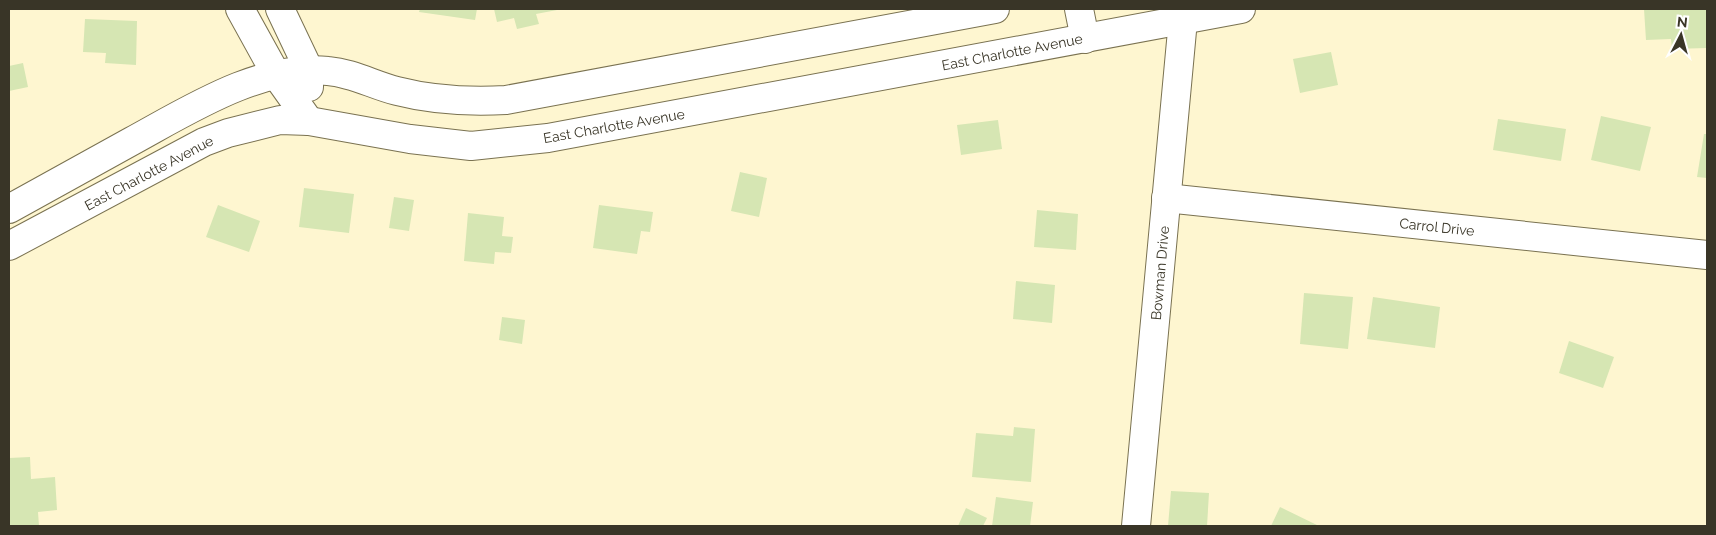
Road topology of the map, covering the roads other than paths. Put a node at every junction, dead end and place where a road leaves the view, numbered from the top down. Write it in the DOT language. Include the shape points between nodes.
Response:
graph roads {
  1 [pos="240,9"];
  2 [pos="280,9"];
  3 [pos="995,9"];
  4 [pos="1079,9"];
  5 [pos="1241,9"];
  6 [pos="1183,20"];
  7 [pos="1084,39"];
  8 [pos="309,70"];
  9 [pos="277,76"];
  10 [pos="309,121"];
  11 [pos="1166,198"];
  12 [pos="9,209"];
  13 [pos="9,246"];
  14 [pos="1707,254"];
  15 [pos="1136,526"];
  1 -- 9 [label="street"];
  2 -- 8 [label="street"];
  3 -- 8 [label="street" via="506,100 476,102 422,97 352,75"];
  4 -- 7 [label="street"];
  5 -- 6 [label="street, East Charlotte Avenue"];
  6 -- 7 [label="street, East Charlotte Avenue"];
  6 -- 11 [label="street, Bowman Drive"];
  7 -- 10 [label="street, East Charlotte Avenue" via="509,144 470,146"];
  8 -- 9 [label="street"];
  8 -- 10 [label="street"];
  9 -- 10 [label="street"];
  9 -- 12 [label="street" via="198,105"];
  10 -- 13 [label="street, East Charlotte Avenue" via="280,120 204,142"];
  11 -- 14 [label="street, Carrol Drive"];
  11 -- 15 [label="street, Bowman Drive"];
}
